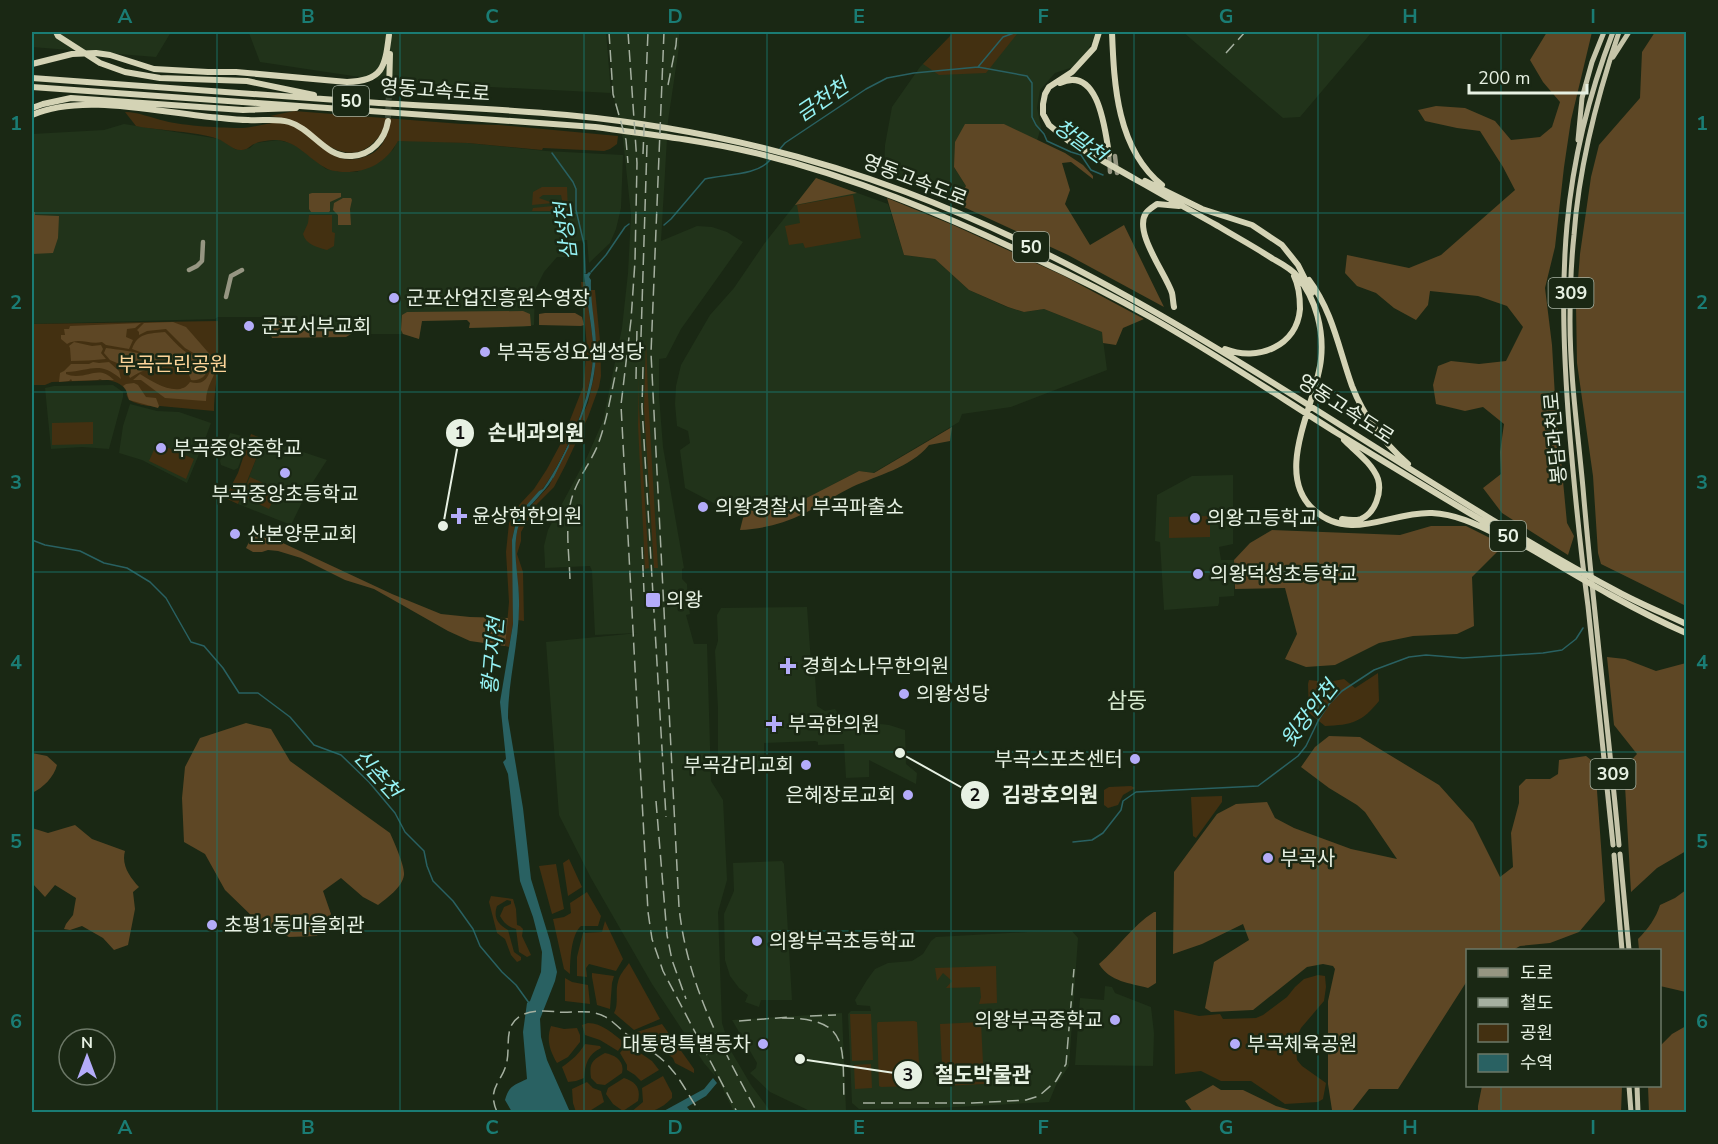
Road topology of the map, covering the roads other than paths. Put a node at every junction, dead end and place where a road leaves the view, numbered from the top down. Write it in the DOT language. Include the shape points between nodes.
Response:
graph roads {
  1 [pos="56,32"];
  2 [pos="1099,32"];
  3 [pos="1112,32"];
  4 [pos="1604,32"];
  5 [pos="1613,32"];
  6 [pos="1619,32"];
  7 [pos="1629,32"];
  8 [pos="32,64"];
  9 [pos="1608,66"];
  10 [pos="32,78"];
  11 [pos="32,87"];
  12 [pos="389,91"];
  13 [pos="338,104"];
  14 [pos="32,108"];
  15 [pos="32,115"];
  16 [pos="388,121"];
  17 [pos="1112,155"];
  18 [pos="1574,171"];
  19 [pos="1110,172"];
  20 [pos="1116,173"];
  21 [pos="1171,193"];
  22 [pos="1184,207"];
  23 [pos="203,242"];
  24 [pos="1298,265"];
  25 [pos="1290,269"];
  26 [pos="189,270"];
  27 [pos="242,270"];
  28 [pos="226,297"];
  29 [pos="1173,308"];
  30 [pos="1203,339"];
  31 [pos="1335,431"];
  32 [pos="1427,479"];
  33 [pos="1534,551"];
  34 [pos="1686,624"];
  35 [pos="1686,633"];
  36 [pos="1622,949"];
  37 [pos="1629,949"];
  38 [pos="1629,1087"];
  39 [pos="1637,1087"];
  40 [pos="1630,1113"];
  41 [pos="1638,1113"];
  1 -- 13 [label="highway" via="100,63 125,72 160,78 247,81"];
  2 -- 22 [label="highway" via="1094,48 1079,65 1049,87 1043,114 1049,125 1071,142"];
  3 -- 21 [label="highway" via="1116,90 1130,142 1149,175"];
  4 -- 18 [label="highway" via="1582,98"];
  5 -- 18 [label="highway, 봉담과천로 / 309" via="1586,115"];
  6 -- 9 [label="highway, 봉담과천로 / 309"];
  7 -- 9 [label="highway"];
  8 -- 12 [label="highway" via="72,54 96,53 154,69 361,82 376,75 386,60 389,35"];
  9 -- 18 [label="highway, 봉담과천로 / 309" via="1582,173 1574,233 1570,322 1616,845 1581,556 1569,417 1563,320 1567,224"];
  10 -- 13 [label="highway, 영동고속도로 / 50"];
  11 -- 13 [label="highway, 영동고속도로 / 50"];
  13 -- 14 [label="highway" via="243,110 71,98"];
  13 -- 30 [label="highway, 영동고속도로 / 50" via="566,115 689,132 816,161 906,192 994,229 1074,267"];
  13 -- 31 [label="highway, 영동고속도로 / 50" via="686,139 752,152 842,178 905,200 1070,275 1200,346"];
  15 -- 16 [label="highway" via="59,106 97,105 280,120 304,130 330,151 344,156 369,151 382,138"];
  17 -- 19 [label="main road"];
  17 -- 20 [label="main road"];
  17 -- 21 [label="highway" via="1094,94 1073,80 1052,88 1046,104 1051,123 1099,155"];
  21 -- 24 [label="highway" via="1202,209 1252,225 1282,245"];
  22 -- 25 [label="highway"];
  22 -- 29 [label="highway" via="1157,204 1143,220 1145,238 1172,294"];
  23 -- 26 [label="main road" via="202,261"];
  24 -- 31 [label="highway" via="1323,318 1325,360 1303,446 1300,481 1314,506 1325,513 1338,519 1362,519 1371,513 1376,502 1380,491 1377,478"];
  24 -- 32 [label="highway" via="1319,294 1353,387 1372,424 1396,454"];
  25 -- 30 [label="highway" via="1300,301 1296,326 1287,340 1258,353 1233,352"];
  25 -- 33 [label="highway" via="1299,278 1320,320 1321,359 1296,466 1302,496 1313,509 1337,523 1351,525 1417,513 1450,515"];
  27 -- 28 [label="main road" via="231,276"];
  30 -- 32 [label="highway, 영동고속도로 / 50"];
  31 -- 33 [label="highway, 영동고속도로 / 50"];
  32 -- 34 [label="highway, 영동고속도로 / 50" via="1624,595"];
  33 -- 35 [label="highway, 영동고속도로 / 50" via="1621,602"];
  36 -- 37 [label="highway" via="1617,854"];
  38 -- 40 [label="highway"];
  39 -- 41 [label="highway"];
}
